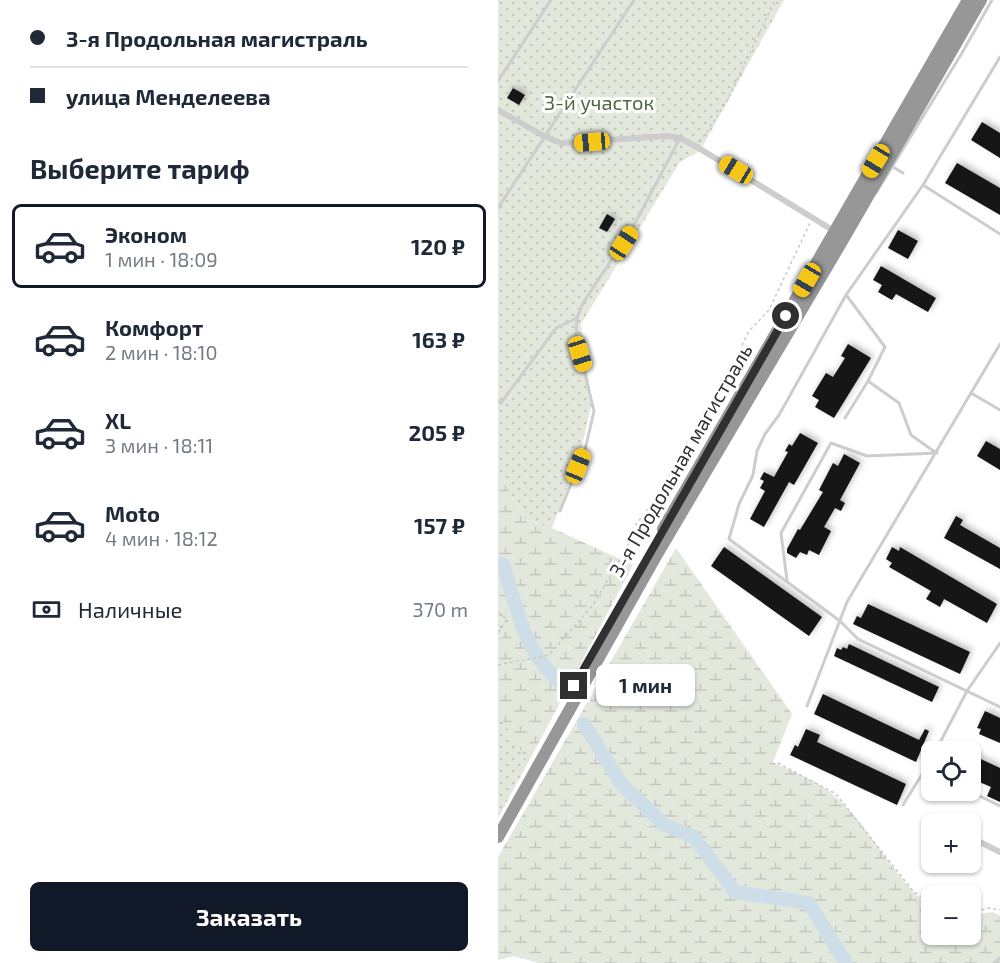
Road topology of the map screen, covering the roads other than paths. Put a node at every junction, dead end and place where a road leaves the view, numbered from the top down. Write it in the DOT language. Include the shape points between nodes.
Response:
graph roads {
  1 [pos="551,0"];
  2 [pos="634,0"];
  3 [pos="968,0"];
  4 [pos="981,0"];
  5 [pos="992,0"];
  6 [pos="1000,57"];
  7 [pos="498,81"];
  8 [pos="498,110"];
  9 [pos="544,136"];
  10 [pos="680,138"];
  11 [pos="893,167"];
  12 [pos="903,173"];
  13 [pos="923,185"];
  14 [pos="876,195"];
  15 [pos="498,208"];
  16 [pos="834,231"];
  17 [pos="1000,234"];
  18 [pos="846,295"];
  19 [pos="577,318"];
  20 [pos="1000,344"];
  21 [pos="868,381"];
  22 [pos="971,393"];
  23 [pos="498,402"];
  24 [pos="1000,411"];
  25 [pos="845,418"];
  26 [pos="937,453"];
  27 [pos="560,511"];
  28 [pos="787,582"];
  29 [pos="628,598"];
  30 [pos="840,621"];
  31 [pos="1000,643"];
  32 [pos="967,691"];
  33 [pos="807,706"];
  34 [pos="1000,707"];
  35 [pos="941,741"];
  36 [pos="921,777"];
  37 [pos="981,797"];
  38 [pos="903,805"];
  39 [pos="1000,806"];
  40 [pos="498,823"];
  41 [pos="498,837"];
  42 [pos="981,842"];
  43 [pos="1000,852"];
  44 [pos="1000,958"];
  45 [pos="994,963"];
  1 -- 7 [label="lane"];
  2 -- 9 [label="lane"];
  3 -- 16 [label="highway, 3-я Продольная магистраль"];
  4 -- 29 [label="highway, 3-я Продольная магистраль"];
  5 -- 11 [label="lane"];
  6 -- 13 [label="lane"];
  8 -- 9 [label="street"];
  9 -- 10 [label="street" via="561,143 651,136"];
  9 -- 15 [label="lane"];
  10 -- 16 [label="street"];
  10 -- 19 [label="lane" via="632,229"];
  11 -- 12 [label="lane"];
  11 -- 14 [label="lane"];
  13 -- 17 [label="lane"];
  13 -- 18 [label="lane"];
  16 -- 29 [label="highway, 3-я Продольная магистраль"];
  18 -- 21 [label="lane" via="885,347"];
  18 -- 28 [label="lane" via="757,451 753,475 729,539"];
  19 -- 23 [label="lane" via="556,328 511,391"];
  19 -- 27 [label="lane" via="576,337 594,411 585,450"];
  20 -- 22 [label="lane"];
  21 -- 25 [label="lane"];
  21 -- 26 [label="lane" via="899,403 911,435"];
  22 -- 24 [label="lane"];
  22 -- 26 [label="lane"];
  26 -- 28 [label="lane" via="867,456 831,443 781,533"];
  26 -- 30 [label="lane"];
  28 -- 30 [label="lane"];
  29 -- 40 [label="highway"];
  29 -- 41 [label="highway"];
  30 -- 32 [label="lane" via="858,639"];
  30 -- 33 [label="lane"];
  31 -- 32 [label="lane"];
  32 -- 34 [label="lane"];
  32 -- 35 [label="lane"];
  36 -- 38 [label="lane"];
  37 -- 39 [label="lane"];
  42 -- 43 [label="street"];
  44 -- 45 [label="lane"];
}
